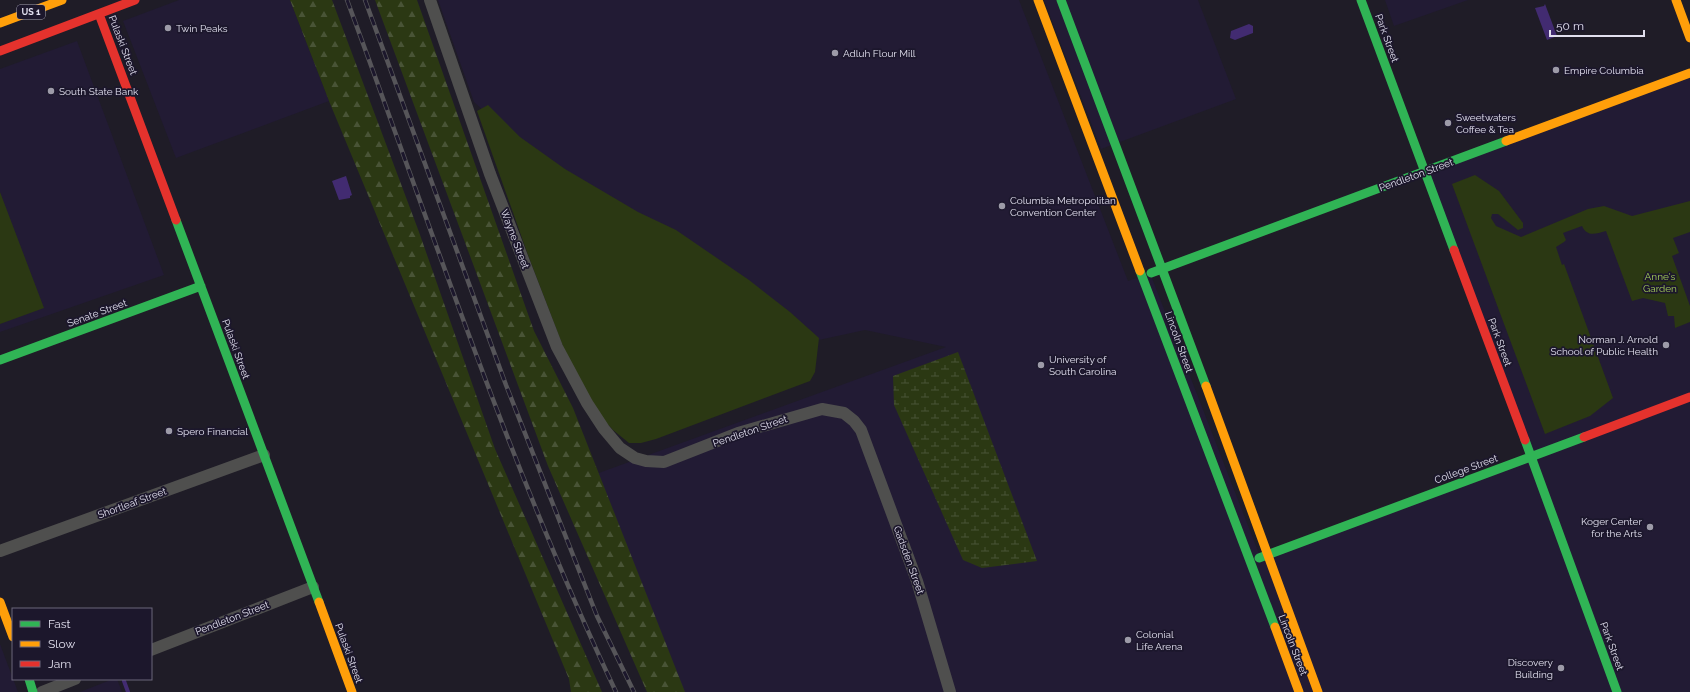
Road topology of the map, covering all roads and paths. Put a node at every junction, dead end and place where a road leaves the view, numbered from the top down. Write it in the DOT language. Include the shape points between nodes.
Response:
graph roads {
  1 [pos="62,0"];
  2 [pos="135,0"];
  3 [pos="430,0"];
  4 [pos="1061,0"];
  5 [pos="1361,0"];
  6 [pos="1676,0"];
  7 [pos="1041,1"];
  8 [pos="102,3"];
  9 [pos="99,14"];
  10 [pos="0,23"];
  11 [pos="1690,38"];
  12 [pos="0,51"];
  13 [pos="1690,73"];
  14 [pos="1425,171"];
  15 [pos="1161,269"];
  16 [pos="1142,276"];
  17 [pos="201,286"];
  18 [pos="0,360"];
  19 [pos="1690,397"];
  20 [pos="861,430"];
  21 [pos="264,455"];
  22 [pos="1531,456"];
  23 [pos="636,458"];
  24 [pos="0,551"];
  25 [pos="1270,554"];
  26 [pos="1249,562"];
  27 [pos="313,587"];
  28 [pos="0,602"];
  29 [pos="12,634"];
  30 [pos="152,650"];
  31 [pos="29,680"];
  32 [pos="72,680"];
  33 [pos="34,692"];
  34 [pos="42,692"];
  35 [pos="352,692"];
  36 [pos="950,692"];
  37 [pos="1299,692"];
  38 [pos="1318,692"];
  39 [pos="1617,692"];
  1 -- 10 [label="street, US 1"];
  2 -- 9 [label="street"];
  3 -- 23 [label="street, Wayne Street" via="490,174 564,363 604,429 618,445"];
  4 -- 15 [label="street, Lincoln Street"];
  5 -- 14 [label="street, Park Street"];
  6 -- 11 [label="street"];
  7 -- 16 [label="street, Lincoln Street"];
  8 -- 9 [label="street"];
  9 -- 12 [label="street"];
  9 -- 17 [label="street, Pulaski Street"];
  13 -- 14 [label="street, Pendleton Street"];
  14 -- 15 [label="street, Pendleton Street"];
  14 -- 22 [label="street, Park Street"];
  15 -- 16 [label="street, Pendleton Street"];
  15 -- 25 [label="street, Lincoln Street"];
  16 -- 26 [label="street, Lincoln Street"];
  17 -- 18 [label="street, Senate Street"];
  17 -- 21 [label="street, Pulaski Street"];
  19 -- 22 [label="street, College Street"];
  20 -- 23 [label="street, Pendleton Street" via="844,413 822,409 738,433 669,461 655,463"];
  20 -- 36 [label="street, Gadsden Street" via="917,581"];
  21 -- 24 [label="street, Shortleaf Street"];
  21 -- 27 [label="street, Pulaski Street"];
  22 -- 25 [label="street, College Street"];
  22 -- 39 [label="street, Park Street"];
  25 -- 26 [label="street, College Street"];
  25 -- 38 [label="street, Lincoln Street"];
  26 -- 37 [label="street, Lincoln Street"];
  27 -- 30 [label="street, Pendleton Street"];
  27 -- 35 [label="street, Pulaski Street"];
  28 -- 29 [label="street"];
  31 -- 33 [label="street"];
  32 -- 34 [label="street"];
}
